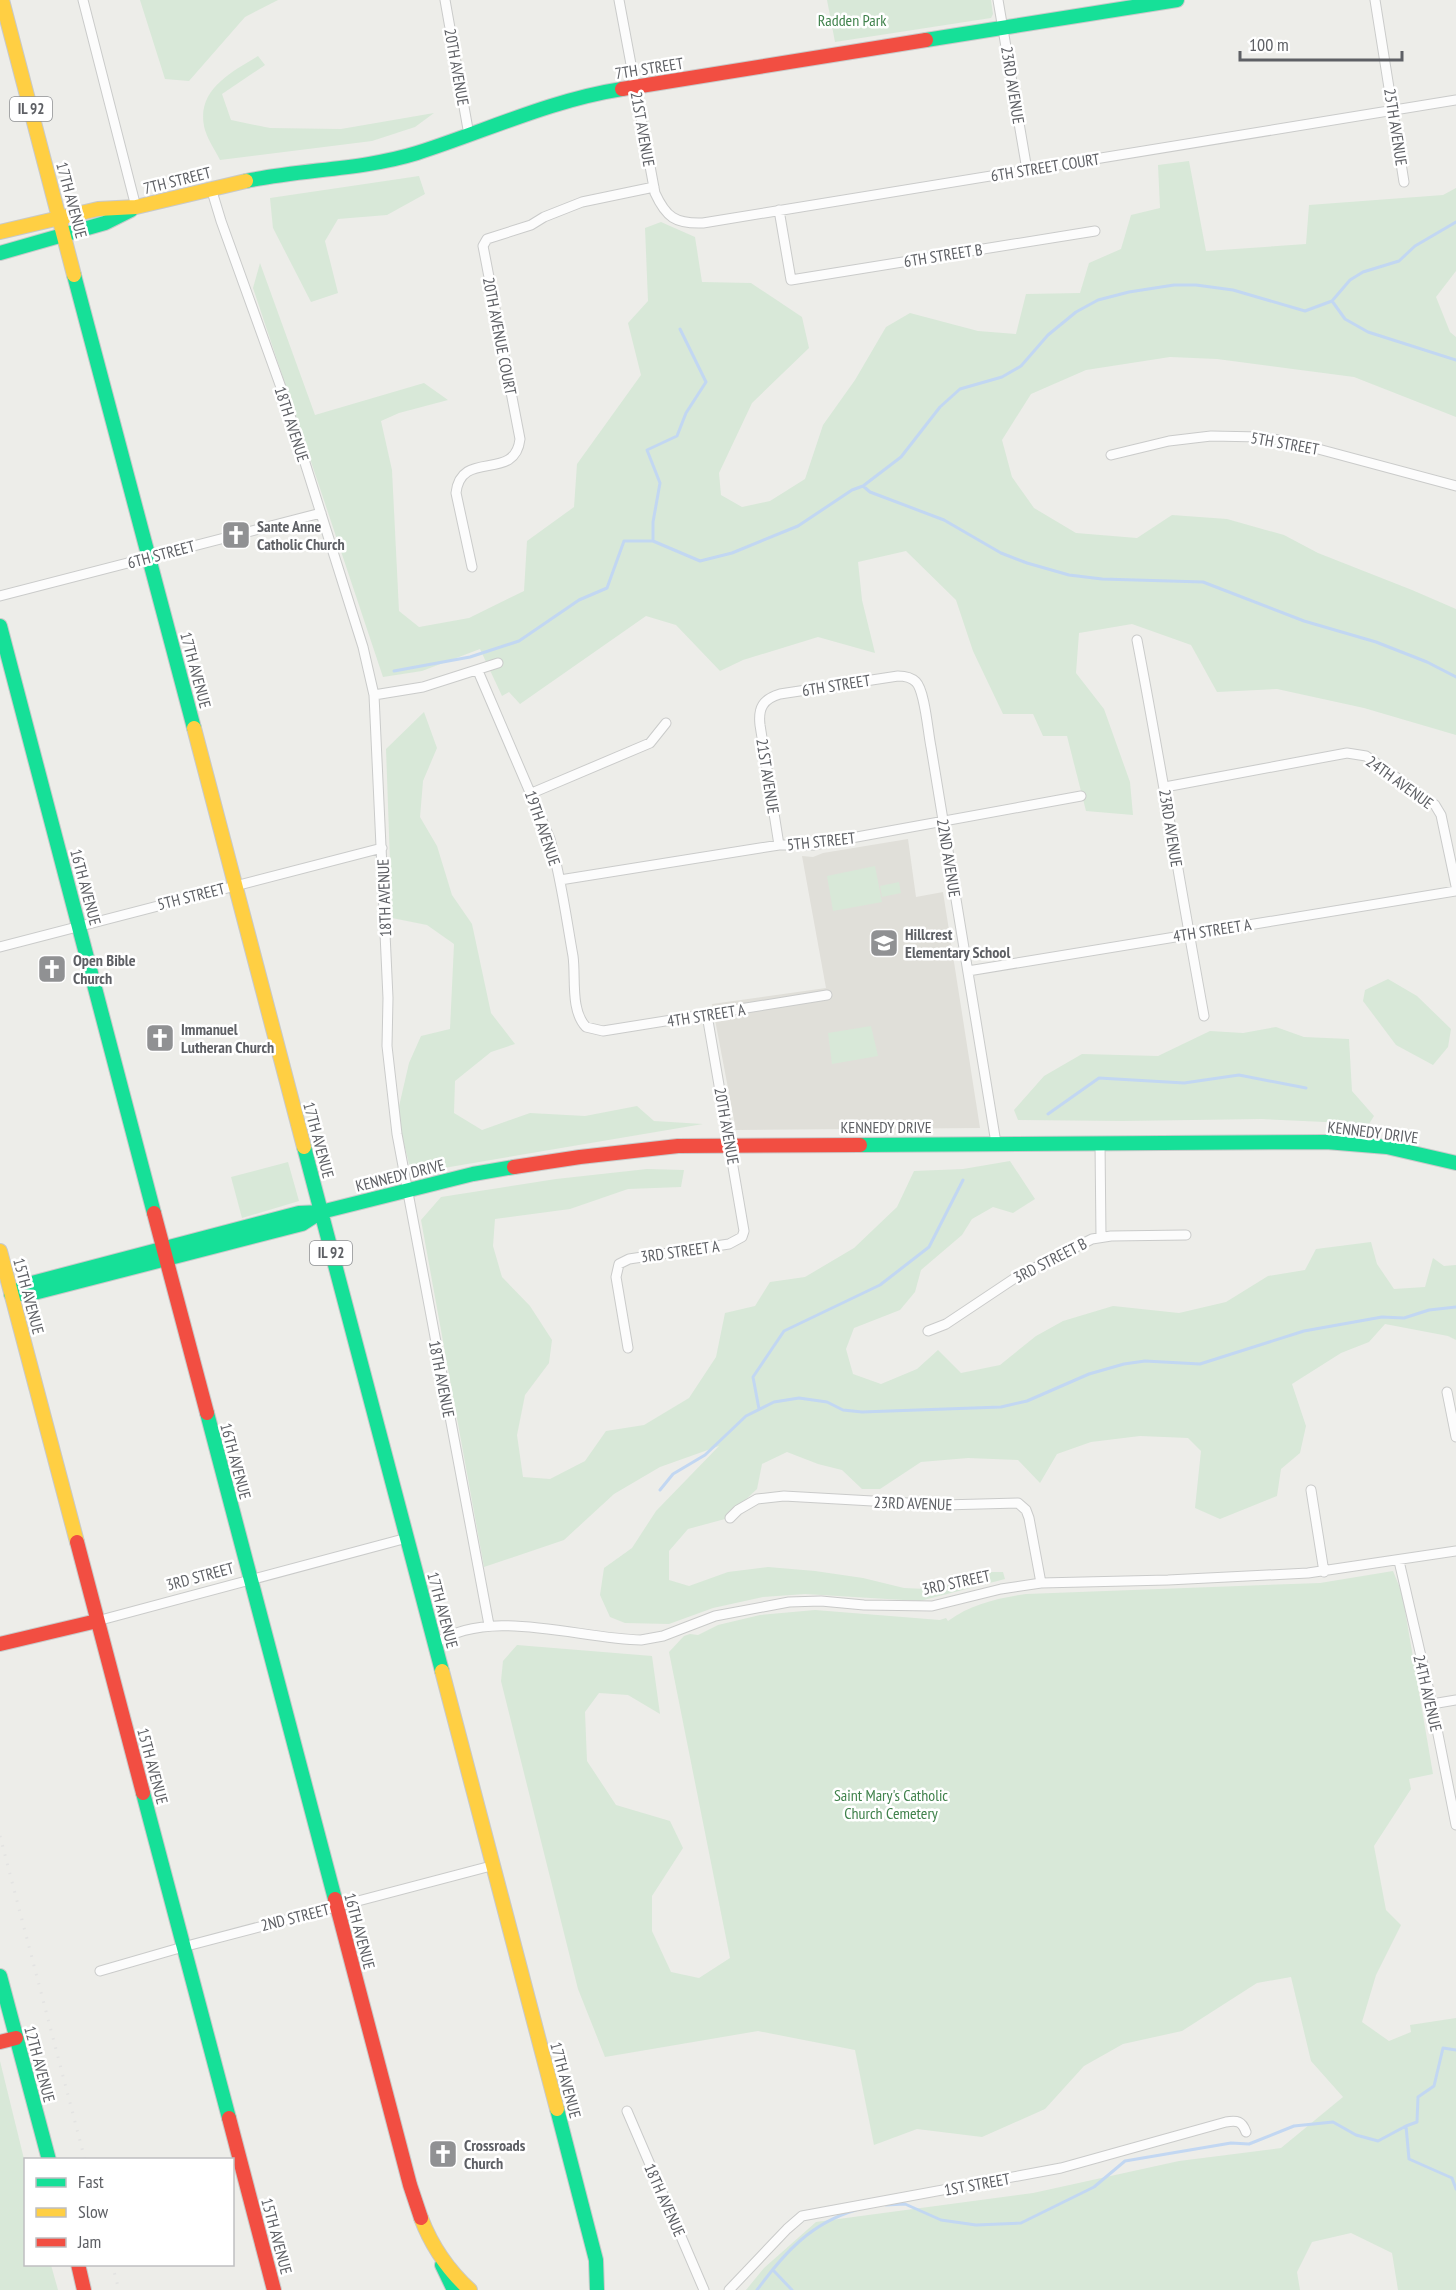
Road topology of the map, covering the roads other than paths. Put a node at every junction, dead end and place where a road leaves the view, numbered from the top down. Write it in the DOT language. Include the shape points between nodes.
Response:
graph roads {
  1 [pos="2,0"];
  2 [pos="83,0"];
  3 [pos="445,0"];
  4 [pos="619,0"];
  5 [pos="998,0"];
  6 [pos="1177,0"];
  7 [pos="1375,0"];
  8 [pos="1003,27"];
  9 [pos="635,87"];
  10 [pos="1456,100"];
  11 [pos="1394,111"];
  12 [pos="469,135"];
  13 [pos="1027,170"];
  14 [pos="1404,182"];
  15 [pos="654,187"];
  16 [pos="211,188"];
  17 [pos="136,207"];
  18 [pos="779,210"];
  19 [pos="59,217"];
  20 [pos="1095,231"];
  21 [pos="0,232"];
  22 [pos="64,236"];
  23 [pos="0,253"];
  24 [pos="1112,455"];
  25 [pos="1456,486"];
  26 [pos="321,513"];
  27 [pos="149,558"];
  28 [pos="472,567"];
  29 [pos="0,596"];
  30 [pos="0,626"];
  31 [pos="1137,640"];
  32 [pos="498,663"];
  33 [pos="478,671"];
  34 [pos="915,681"];
  35 [pos="374,695"];
  36 [pos="761,707"];
  37 [pos="666,723"];
  38 [pos="1165,787"];
  39 [pos="532,793"];
  40 [pos="1081,796"];
  41 [pos="943,822"];
  42 [pos="779,845"];
  43 [pos="382,848"];
  44 [pos="560,880"];
  45 [pos="236,885"];
  46 [pos="1456,889"];
  47 [pos="79,926"];
  48 [pos="1189,934"];
  49 [pos="0,947"];
  50 [pos="968,971"];
  51 [pos="827,995"];
  52 [pos="707,1015"];
  53 [pos="1204,1016"];
  54 [pos="586,1027"];
  55 [pos="996,1143"];
  56 [pos="1100,1143"];
  57 [pos="730,1145"];
  58 [pos="1456,1163"];
  59 [pos="407,1189"];
  60 [pos="321,1212"];
  61 [pos="1186,1235"];
  62 [pos="1101,1236"];
  63 [pos="742,1237"];
  64 [pos="0,1251"];
  65 [pos="164,1254"];
  66 [pos="6,1296"];
  67 [pos="928,1331"];
  68 [pos="628,1348"];
  69 [pos="1447,1392"];
  70 [pos="1456,1437"];
  71 [pos="1311,1490"];
  72 [pos="730,1518"];
  73 [pos="407,1538"];
  74 [pos="1456,1551"];
  75 [pos="1399,1561"];
  76 [pos="1324,1572"];
  77 [pos="250,1580"];
  78 [pos="1041,1583"];
  79 [pos="98,1621"];
  80 [pos="489,1625"];
  81 [pos="0,1644"];
  82 [pos="435,1644"];
  83 [pos="1456,1700"];
  84 [pos="1432,1704"];
  85 [pos="1456,1825"];
  86 [pos="491,1866"];
  87 [pos="336,1907"];
  88 [pos="183,1947"];
  89 [pos="100,1971"];
  90 [pos="0,1976"];
  91 [pos="3,2000"];
  92 [pos="16,2038"];
  93 [pos="0,2042"];
  94 [pos="627,2111"];
  95 [pos="1246,2132"];
  96 [pos="48,2158"];
  97 [pos="440,2259"];
  98 [pos="78,2266"];
  99 [pos="84,2290"];
  100 [pos="274,2290"];
  101 [pos="454,2290"];
  102 [pos="470,2290"];
  103 [pos="597,2290"];
  104 [pos="704,2290"];
  105 [pos="729,2290"];
  1 -- 19 [label="main road, 17TH AVENUE / IL 92"];
  2 -- 17 [label="street"];
  3 -- 12 [label="street, 20TH AVENUE"];
  4 -- 9 [label="street, 21ST AVENUE"];
  5 -- 8 [label="street, 23RD AVENUE"];
  6 -- 8 [label="main road, 7TH STREET"];
  7 -- 11 [label="street, 25TH AVENUE"];
  8 -- 9 [label="main road, 7TH STREET"];
  8 -- 13 [label="street, 23RD AVENUE"];
  9 -- 12 [label="main road, 7TH STREET" via="549,106"];
  9 -- 15 [label="street, 21ST AVENUE"];
  10 -- 11 [label="street, 6TH STREET COURT"];
  11 -- 13 [label="street, 6TH STREET COURT"];
  11 -- 14 [label="street, 25TH AVENUE"];
  12 -- 16 [label="main road, 7TH STREET" via="382,162"];
  13 -- 18 [label="street, 6TH STREET COURT"];
  15 -- 18 [label="street, 6TH STREET COURT" via="667,215 686,223"];
  15 -- 28 [label="street, 20TH AVENUE COURT" via="570,205 531,225 487,239 484,244 520,439 512,459 470,469 457,484"];
  16 -- 17 [label="main road, 7TH STREET"];
  16 -- 26 [label="street, 18TH AVENUE"];
  17 -- 19 [label="main road, 7TH STREET"];
  17 -- 22 [label="main road, 7TH STREET" via="105,223"];
  18 -- 20 [label="street, 6TH STREET B" via="791,280"];
  19 -- 21 [label="main road, 7TH STREET"];
  19 -- 22 [label="main road, 17TH AVENUE / IL 92"];
  22 -- 23 [label="main road, 7TH STREET"];
  22 -- 27 [label="main road, 17TH AVENUE / IL 92"];
  24 -- 25 [label="street, 5TH STREET" via="1169,441 1211,436 1261,437 1292,441"];
  26 -- 27 [label="street, 6TH STREET"];
  26 -- 35 [label="street, 18TH AVENUE" via="363,646"];
  27 -- 29 [label="street, 6TH STREET"];
  27 -- 45 [label="main road, 17TH AVENUE / IL 92"];
  30 -- 47 [label="main road, 16TH AVENUE"];
  31 -- 38 [label="street, 23RD AVENUE"];
  32 -- 33 [label="street"];
  33 -- 35 [label="street" via="423,687"];
  33 -- 39 [label="street, 19TH AVENUE"];
  34 -- 36 [label="street, 6TH STREET" via="898,675 780,694 770,697"];
  34 -- 41 [label="street, 22ND AVENUE" via="921,692"];
  35 -- 43 [label="street, 18TH AVENUE"];
  36 -- 42 [label="street, 21ST AVENUE" via="759,725"];
  37 -- 39 [label="street" via="650,743"];
  38 -- 46 [label="street, 24TH AVENUE" via="1355,753 1366,756 1435,805 1441,815"];
  38 -- 48 [label="street, 23RD AVENUE"];
  39 -- 44 [label="street, 19TH AVENUE" via="550,838"];
  40 -- 41 [label="street, 5TH STREET"];
  41 -- 42 [label="street, 5TH STREET" via="813,845"];
  41 -- 50 [label="street, 22ND AVENUE"];
  42 -- 44 [label="street, 5TH STREET"];
  43 -- 45 [label="street, 5TH STREET"];
  43 -- 59 [label="street, 18TH AVENUE" via="387,1046 393,1113"];
  44 -- 54 [label="street, 19TH AVENUE" via="576,1000"];
  45 -- 47 [label="street, 5TH STREET"];
  45 -- 60 [label="main road, 17TH AVENUE / IL 92"];
  46 -- 48 [label="street, 4TH STREET A"];
  47 -- 49 [label="street, 5TH STREET"];
  47 -- 65 [label="main road, 16TH AVENUE"];
  48 -- 50 [label="street, 4TH STREET A"];
  48 -- 53 [label="street, 23RD AVENUE"];
  50 -- 55 [label="street, 22ND AVENUE"];
  51 -- 52 [label="street, 4TH STREET A"];
  52 -- 54 [label="street, 4TH STREET A" via="603,1031"];
  52 -- 57 [label="street, 20TH AVENUE"];
  55 -- 56 [label="main road, KENNEDY DRIVE"];
  55 -- 57 [label="main road, KENNEDY DRIVE"];
  56 -- 58 [label="main road, KENNEDY DRIVE" via="1359,1144"];
  56 -- 62 [label="street"];
  57 -- 59 [label="main road, KENNEDY DRIVE" via="678,1146 568,1158"];
  57 -- 63 [label="street, 20TH AVENUE" via="744,1225"];
  59 -- 60 [label="main road, KENNEDY DRIVE"];
  59 -- 80 [label="street, 18TH AVENUE"];
  60 -- 65 [label="main road, KENNEDY DRIVE" via="302,1224"];
  60 -- 73 [label="main road, 17TH AVENUE / IL 92"];
  61 -- 62 [label="street, 3RD STREET B"];
  62 -- 67 [label="street, 3RD STREET B" via="1023,1273 946,1324"];
  63 -- 68 [label="street, 3RD STREET A" via="729,1244 629,1258 619,1264 616,1278"];
  64 -- 66 [label="main road, 15TH AVENUE"];
  65 -- 66 [label="main road, KENNEDY DRIVE" via="32,1283"];
  65 -- 77 [label="main road, 16TH AVENUE"];
  66 -- 79 [label="main road, 15TH AVENUE"];
  69 -- 70 [label="street"];
  71 -- 76 [label="street"];
  72 -- 78 [label="street, 23RD AVENUE" via="757,1499 784,1496 943,1505 1018,1503 1029,1518"];
  73 -- 77 [label="street, 3RD STREET"];
  73 -- 82 [label="main road, 17TH AVENUE / IL 92"];
  74 -- 75 [label="street, 3RD STREET"];
  75 -- 76 [label="street, 3RD STREET"];
  75 -- 84 [label="street, 24TH AVENUE"];
  76 -- 78 [label="street, 3RD STREET"];
  77 -- 79 [label="street, 3RD STREET"];
  77 -- 87 [label="main road, 16TH AVENUE"];
  78 -- 80 [label="street, 3RD STREET" via="932,1606 789,1602 715,1616 641,1640"];
  79 -- 81 [label="main road, 3RD STREET"];
  79 -- 88 [label="main road, 15TH AVENUE"];
  80 -- 82 [label="street, 3RD STREET" via="459,1631"];
  82 -- 86 [label="main road, 17TH AVENUE / IL 92"];
  83 -- 84 [label="street"];
  84 -- 85 [label="street, 24TH AVENUE"];
  86 -- 87 [label="street, 2ND STREET"];
  86 -- 103 [label="main road, 17TH AVENUE / IL 92" via="591,2238"];
  87 -- 88 [label="street, 2ND STREET"];
  87 -- 97 [label="main road, 16TH AVENUE" via="410,2185 422,2225"];
  88 -- 89 [label="street, 2ND STREET"];
  88 -- 100 [label="main road, 15TH AVENUE"];
  90 -- 91 [label="main road, 12TH AVENUE"];
  91 -- 92 [label="main road, 12TH AVENUE"];
  92 -- 93 [label="main road"];
  92 -- 96 [label="main road, 12TH AVENUE"];
  94 -- 104 [label="street, 18TH AVENUE"];
  95 -- 105 [label="street, 1ST STREET" via="1238,2121 1226,2122 1061,2168 813,2213 796,2220"];
  97 -- 101 [label="main road"];
  97 -- 102 [label="main road, 16TH AVENUE"];
  98 -- 99 [label="main road"];
}
